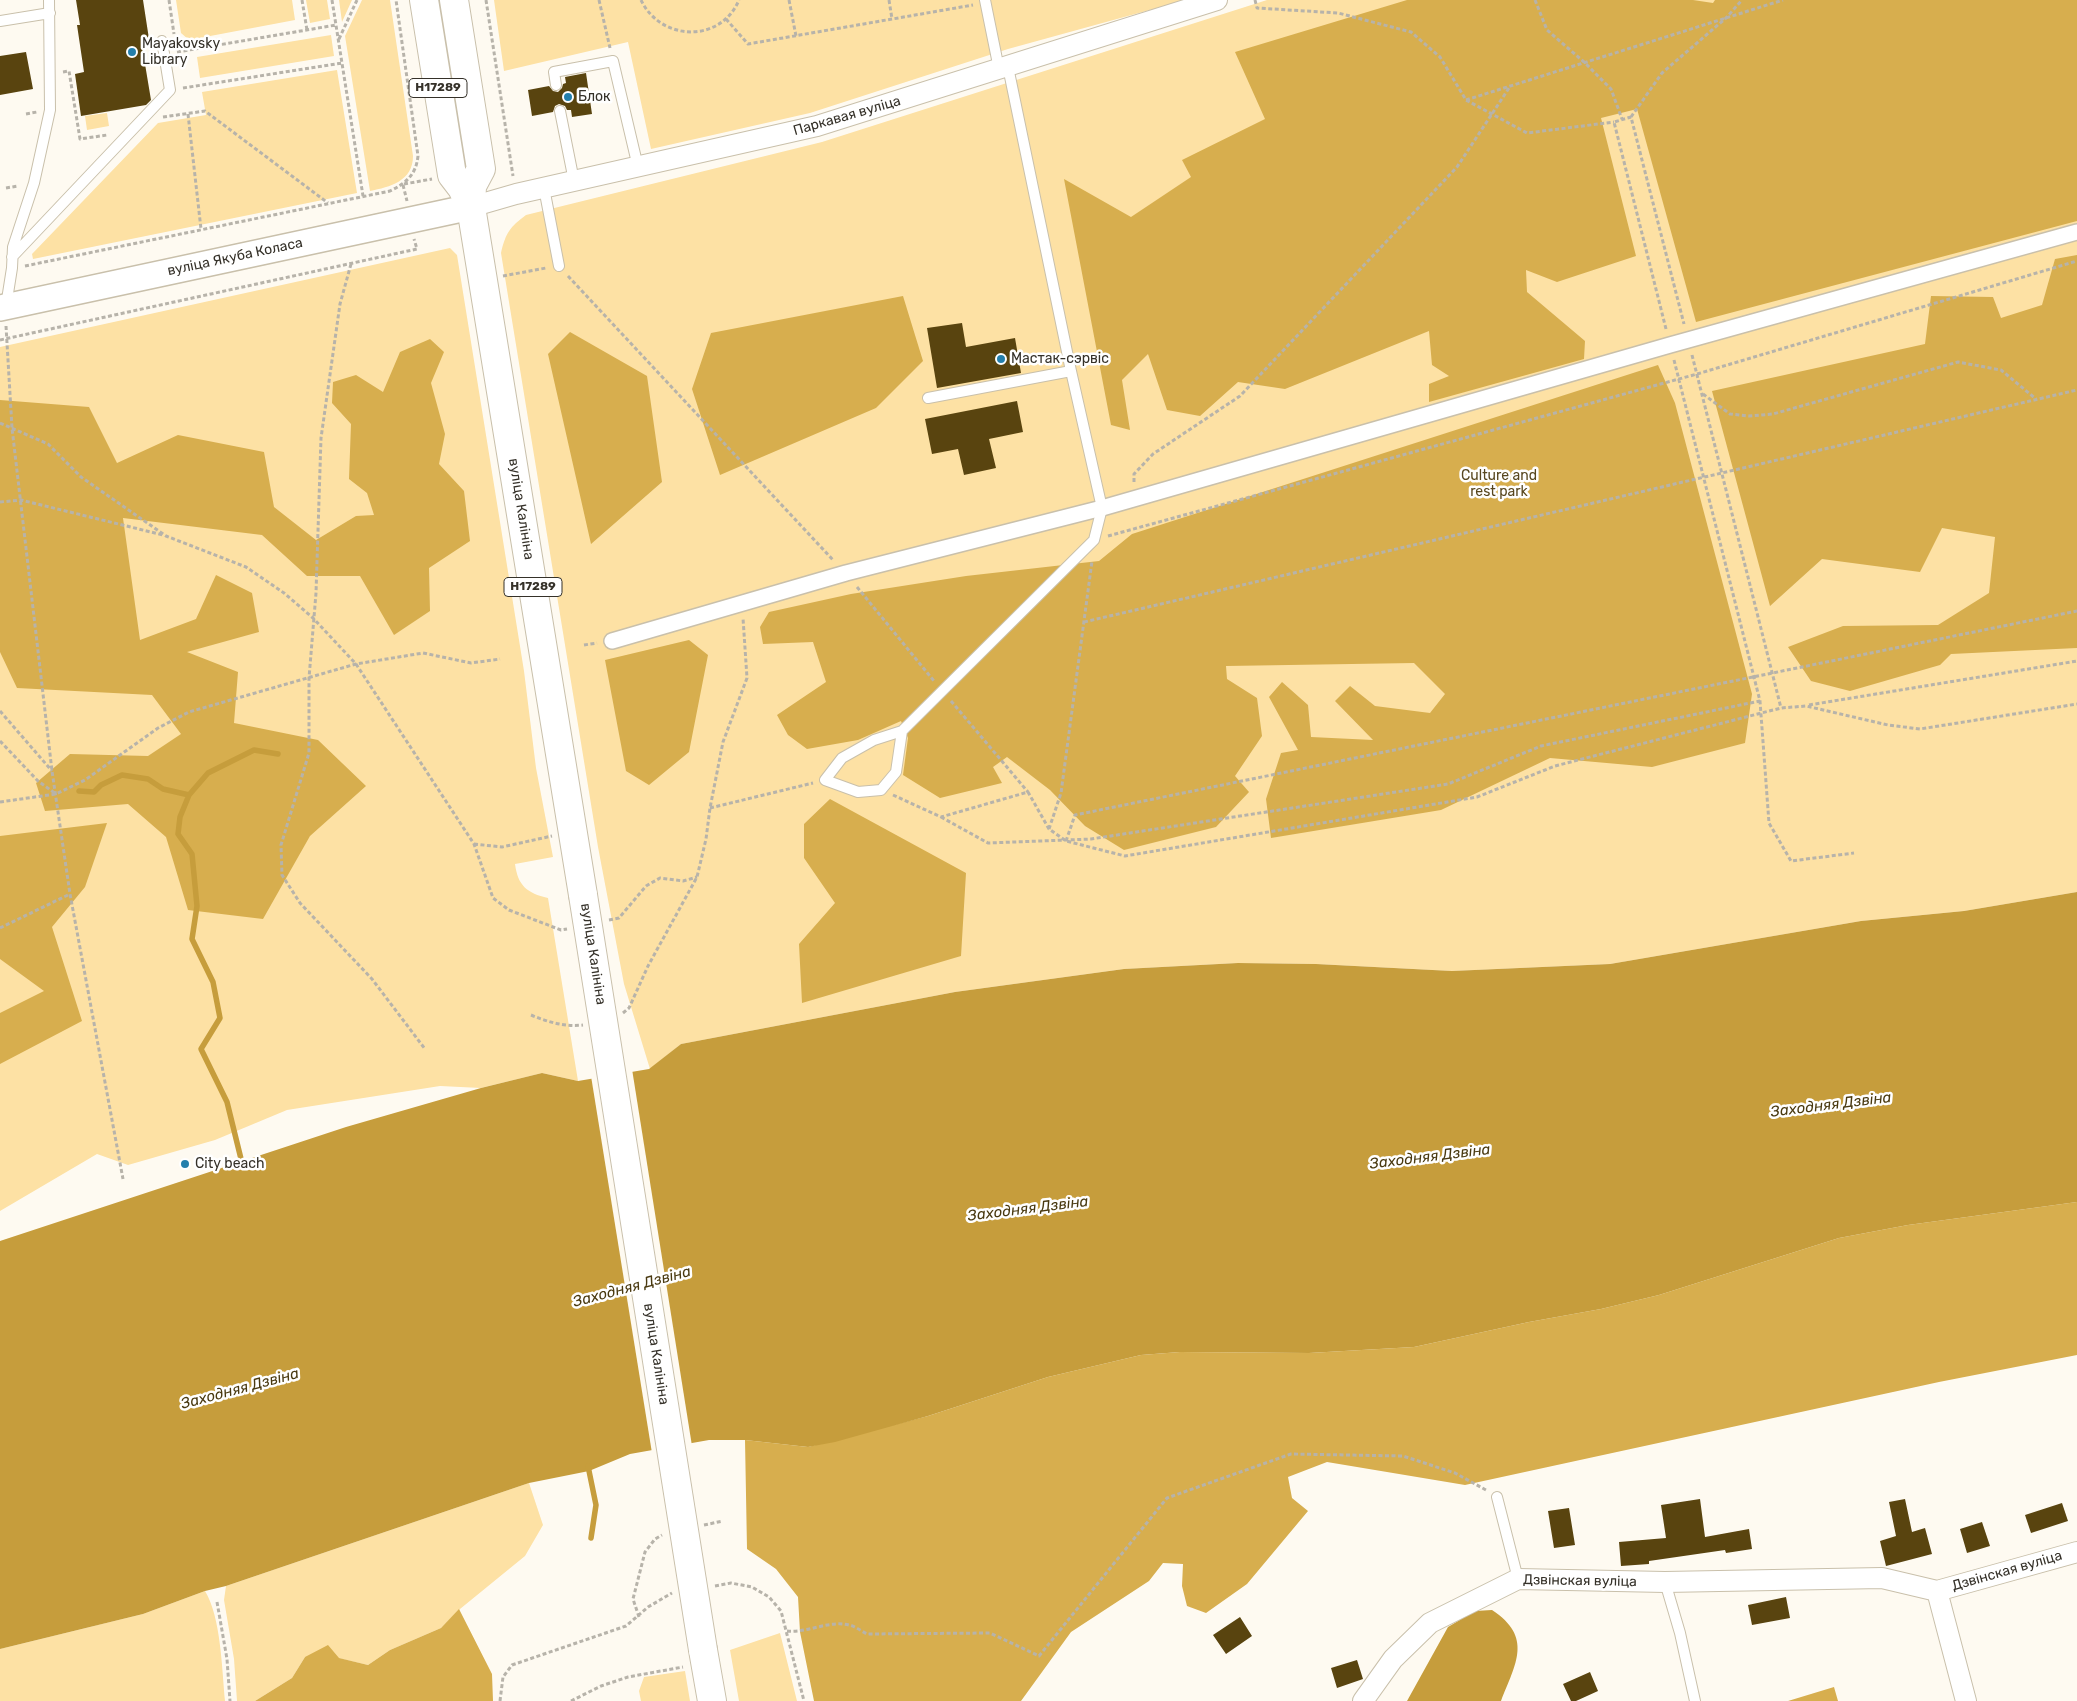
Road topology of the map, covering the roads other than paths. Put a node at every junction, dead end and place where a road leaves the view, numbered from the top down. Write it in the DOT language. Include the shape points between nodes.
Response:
graph roads {
  1 [pos="49,0"];
  2 [pos="424,0"];
  3 [pos="454,0"];
  4 [pos="1217,0"];
  5 [pos="985,1"];
  6 [pos="50,13"];
  7 [pos="0,21"];
  8 [pos="162,41"];
  9 [pos="1003,68"];
  10 [pos="556,85"];
  11 [pos="560,111"];
  12 [pos="638,167"];
  13 [pos="574,181"];
  14 [pos="544,188"];
  15 [pos="471,207"];
  16 [pos="2077,232"];
  17 [pos="12,257"];
  18 [pos="560,266"];
  19 [pos="3,307"];
  20 [pos="1071,371"];
  21 [pos="928,398"];
  22 [pos="1102,508"];
  23 [pos="612,641"];
  24 [pos="902,731"];
  25 [pos="1497,1497"];
  26 [pos="2077,1552"];
  27 [pos="1518,1579"];
  28 [pos="1664,1582"];
  29 [pos="1937,1591"];
  30 [pos="712,1701"];
  31 [pos="1363,1701"];
  32 [pos="1695,1701"];
  33 [pos="1966,1701"];
  1 -- 6 [label="lane"];
  2 -- 15 [label="main road, вуліца Калініна / Н17289" via="452,175"];
  3 -- 15 [label="main road, вуліца Калініна / Н17289" via="481,169 472,186"];
  4 -- 9 [label="street, Паркавая вуліца"];
  5 -- 9 [label="lane"];
  6 -- 7 [label="lane"];
  6 -- 17 [label="lane" via="50,110 34,183"];
  8 -- 17 [label="lane" via="170,90"];
  9 -- 12 [label="street, Паркавая вуліца" via="817,126"];
  9 -- 20 [label="lane"];
  10 -- 12 [label="lane" via="554,72 613,61"];
  11 -- 13 [label="lane"];
  12 -- 13 [label="street, Паркавая вуліца"];
  13 -- 14 [label="street, Паркавая вуліца"];
  14 -- 15 [label="street, Паркавая вуліца"];
  14 -- 18 [label="lane"];
  15 -- 19 [label="street, вуліца Якуба Коласа"];
  15 -- 30 [label="main road, вуліца Калініна / Н17289, bridge" via="584,895 694,1658"];
  16 -- 22 [label="street"];
  17 -- 19 [label="lane"];
  20 -- 21 [label="lane"];
  20 -- 22 [label="lane"];
  22 -- 23 [label="street" via="846,574"];
  22 -- 24 [label="lane" via="1094,540"];
  24 -- 24 [label="lane" via="896,772 881,790 858,792 825,780 842,758 874,740"];
  25 -- 27 [label="lane"];
  26 -- 29 [label="street, Дзвінская вуліца"];
  27 -- 28 [label="street, Дзвінская вуліца"];
  27 -- 31 [label="street, Дзвінская вуліца" via="1430,1623 1393,1660"];
  28 -- 29 [label="street, Дзвінская вуліца" via="1882,1578"];
  28 -- 32 [label="lane" via="1680,1633"];
  29 -- 33 [label="street, Дзвінская вуліца"];
}
